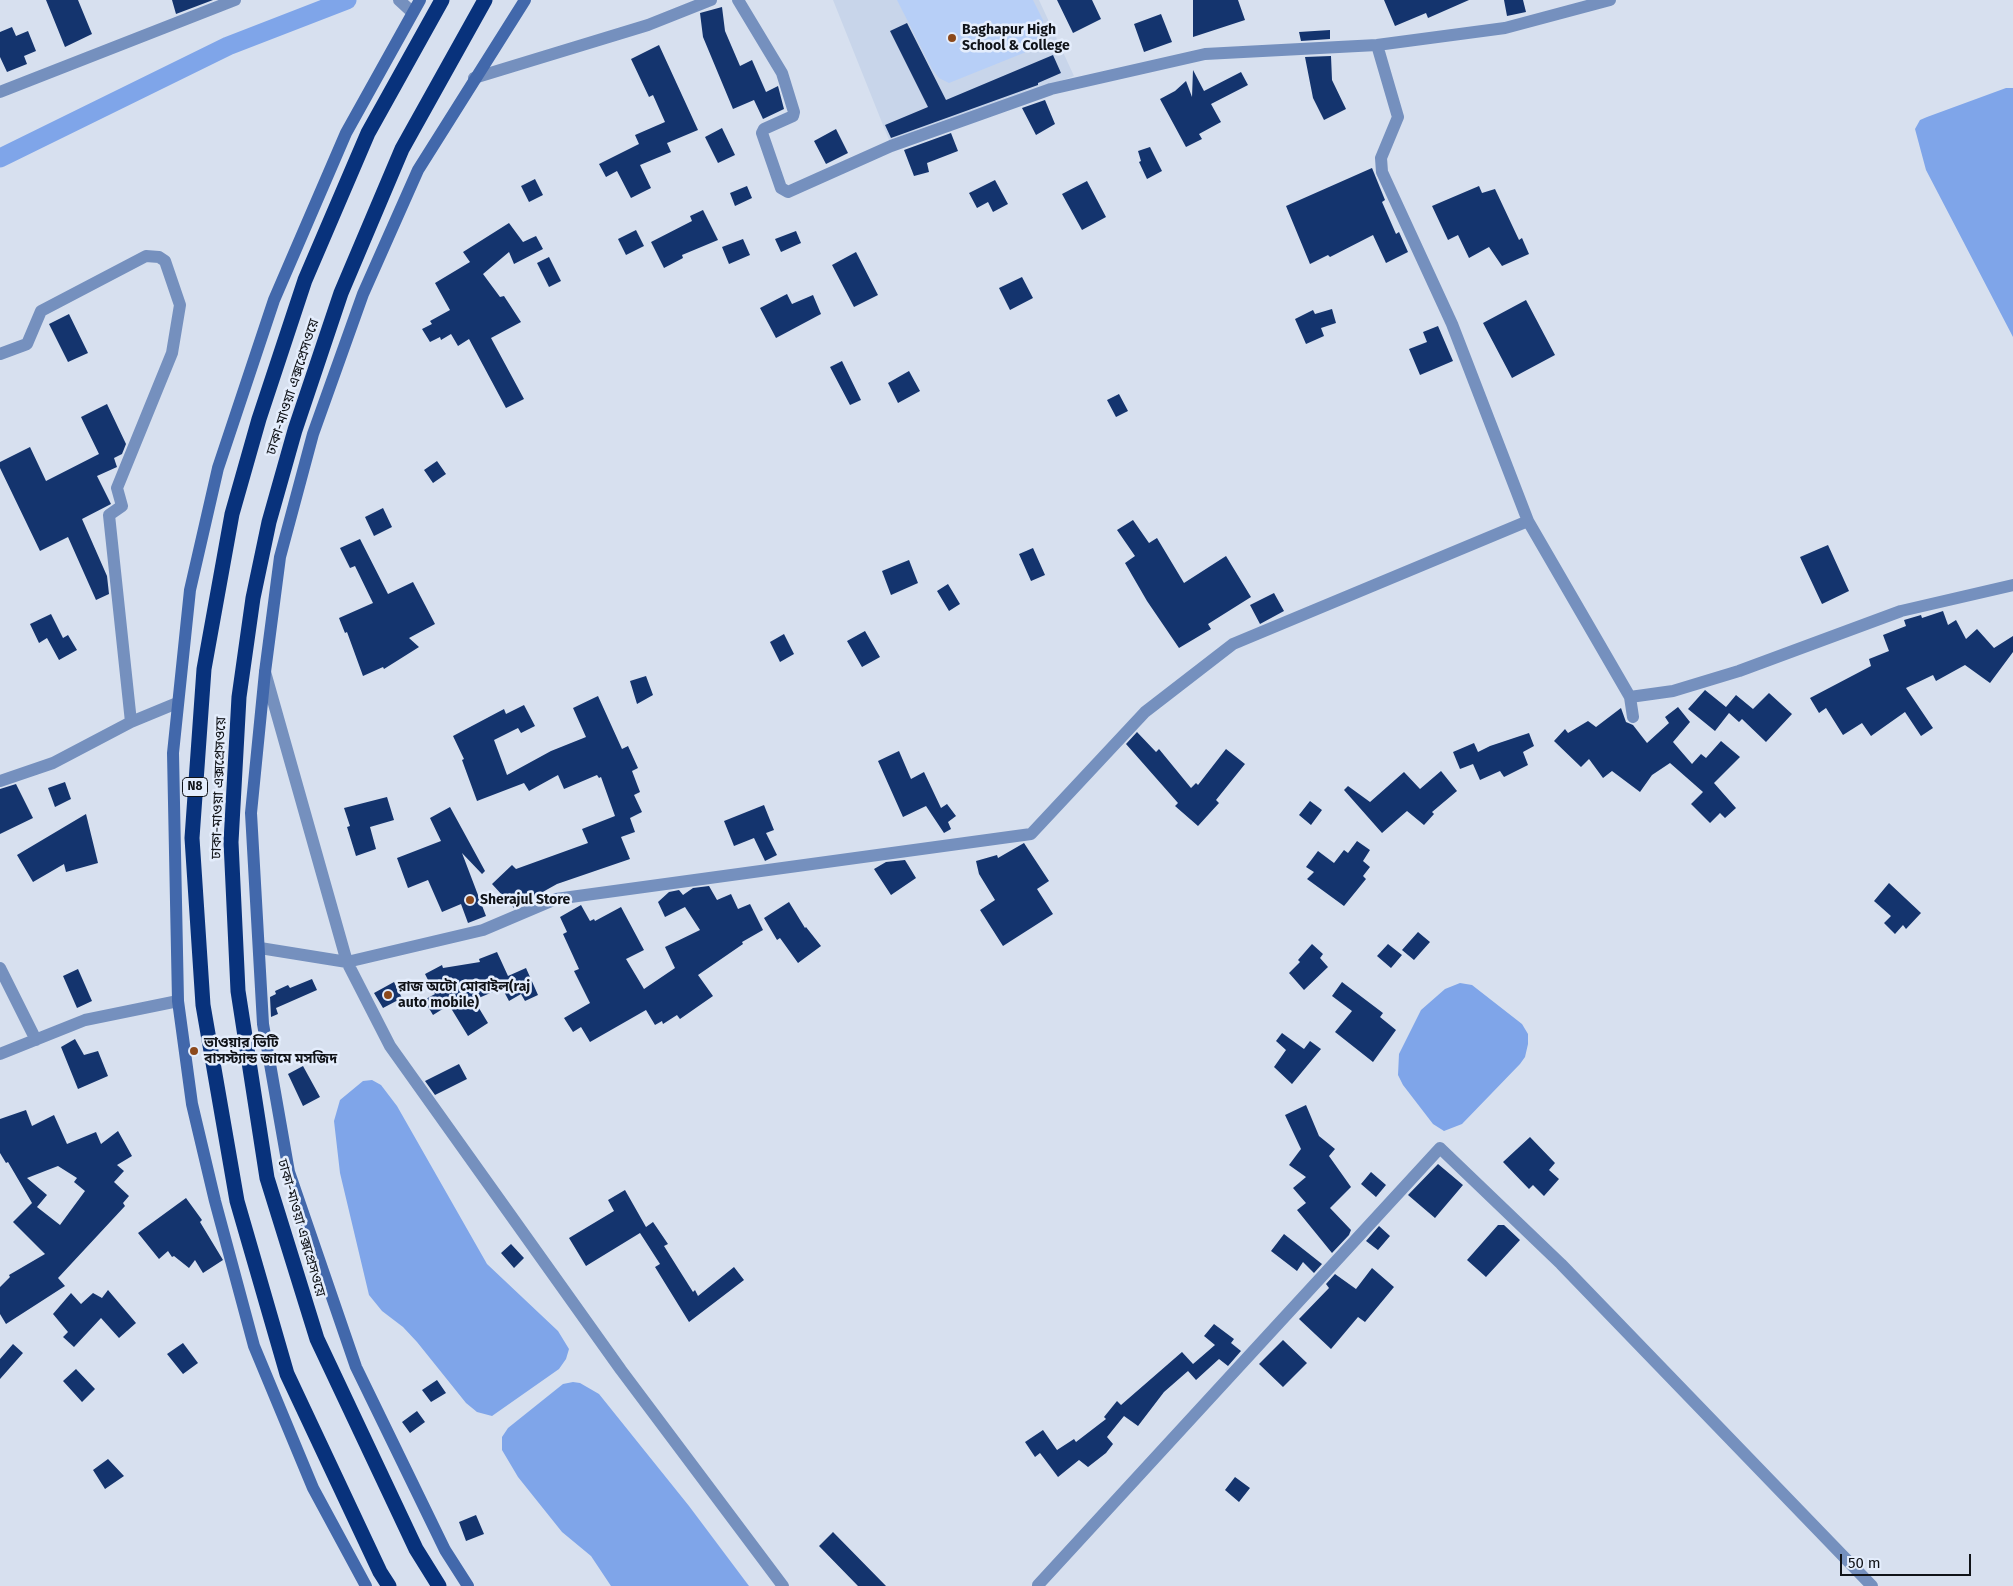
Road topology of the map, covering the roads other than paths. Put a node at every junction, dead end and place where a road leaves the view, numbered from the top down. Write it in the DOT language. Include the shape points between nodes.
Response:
graph roads {
  1 [pos="235,0"];
  2 [pos="399,0"];
  3 [pos="420,0"];
  4 [pos="442,0"];
  5 [pos="711,0"];
  6 [pos="738,0"];
  7 [pos="1610,0"];
  8 [pos="525,1"];
  9 [pos="1594,1"];
  10 [pos="482,5"];
  11 [pos="412,12"];
  12 [pos="1377,45"];
  13 [pos="474,78"];
  14 [pos="0,92"];
  15 [pos="0,354"];
  16 [pos="1528,521"];
  17 [pos="2013,585"];
  18 [pos="265,672"];
  19 [pos="1630,697"];
  20 [pos="177,703"];
  21 [pos="1633,717"];
  22 [pos="131,722"];
  23 [pos="0,781"];
  24 [pos="260,948"];
  25 [pos="347,962"];
  26 [pos="0,968"];
  27 [pos="178,1001"];
  28 [pos="36,1040"];
  29 [pos="0,1054"];
  30 [pos="366,1586"];
  31 [pos="389,1586"];
  32 [pos="439,1586"];
  33 [pos="468,1586"];
  34 [pos="783,1586"];
  35 [pos="1038,1586"];
  36 [pos="1872,1586"];
  1 -- 14 [label="street"];
  2 -- 11 [label="street"];
  3 -- 11 [label="street"];
  4 -- 31 [label="highway, ঢাকা-মাওয়া এক্সপ্রেসওয়ে / N8" via="368,133 305,280 259,419 232,514 204,670 192,838 203,1005 237,1201 288,1374"];
  5 -- 13 [label="street" via="648,25"];
  6 -- 12 [label="street" via="782,73 794,112 793,116 764,129 762,133 785,192 891,146 1051,89 1205,54"];
  7 -- 9 [label="street"];
  8 -- 13 [label="street"];
  9 -- 12 [label="street" via="1505,28"];
  10 -- 32 [label="highway, ঢাকা-মাওয়া এক্সপ্রেসওয়ে" via="402,149 341,293 295,430 269,522 253,598 238,697 230,842 238,991 267,1178 317,1340 416,1549"];
  11 -- 20 [label="street" via="346,133 274,300 218,468 190,590"];
  12 -- 16 [label="street" via="1398,117 1380,158 1382,172 1452,324"];
  13 -- 18 [label="street" via="418,170 363,294 313,434 280,557"];
  15 -- 22 [label="street" via="27,344 41,311 146,256 160,257 165,261 180,305 172,353 117,488 122,506 109,515"];
  16 -- 19 [label="street"];
  16 -- 25 [label="street" via="1233,644 1145,712 1032,834 556,898 483,930"];
  17 -- 19 [label="street" via="1900,611 1739,671 1673,691"];
  18 -- 24 [label="street" via="251,813"];
  18 -- 25 [label="street"];
  19 -- 21 [label="street"];
  20 -- 22 [label="street"];
  20 -- 27 [label="street" via="172,753"];
  22 -- 23 [label="street" via="53,764"];
  24 -- 25 [label="street"];
  24 -- 33 [label="street" via="263,1024 290,1172 356,1367 445,1550"];
  25 -- 34 [label="street" via="390,1046 621,1370"];
  26 -- 28 [label="street"];
  27 -- 28 [label="street" via="85,1020"];
  27 -- 30 [label="street" via="192,1104 254,1346 313,1488"];
  28 -- 29 [label="street"];
  35 -- 36 [label="street" via="1440,1148 1562,1264"];
}
